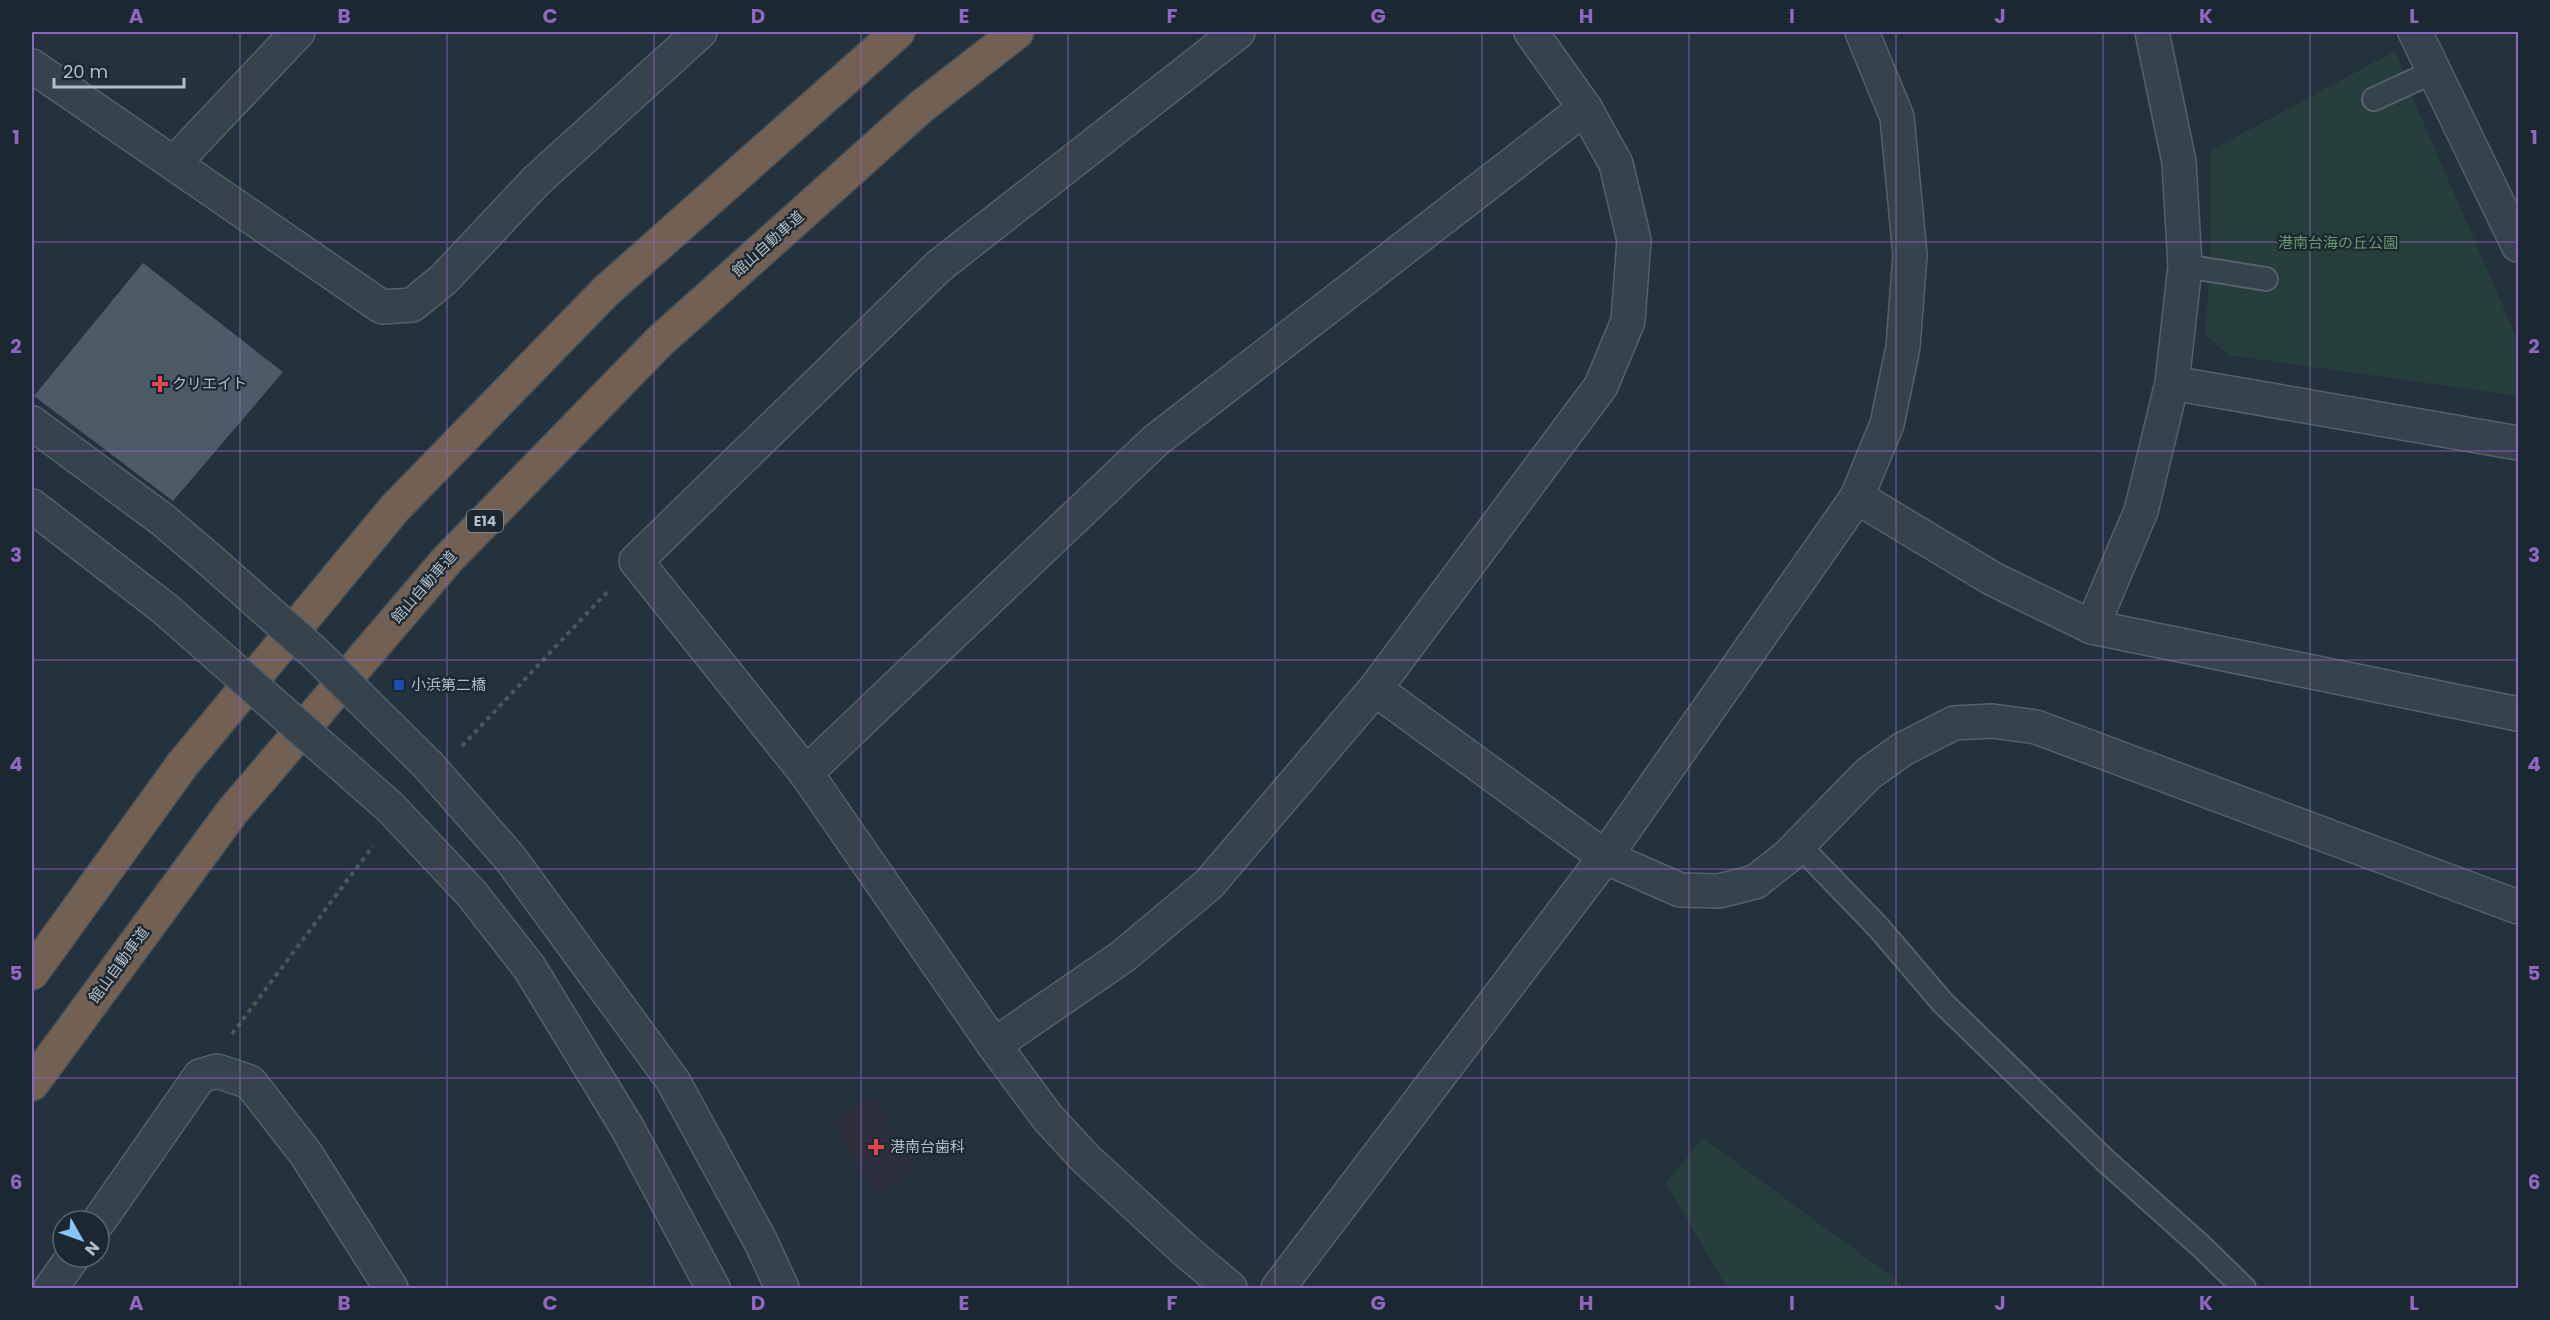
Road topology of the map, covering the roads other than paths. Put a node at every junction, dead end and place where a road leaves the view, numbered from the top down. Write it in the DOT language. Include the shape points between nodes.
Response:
graph roads {
  1 [pos="298,32"];
  2 [pos="700,32"];
  3 [pos="898,32"];
  4 [pos="1017,32"];
  5 [pos="1238,32"];
  6 [pos="1531,32"];
  7 [pos="1862,32"];
  8 [pos="2152,32"];
  9 [pos="2415,32"];
  10 [pos="32,66"];
  11 [pos="2434,71"];
  12 [pos="2374,99"];
  13 [pos="1585,108"];
  14 [pos="174,163"];
  15 [pos="2518,245"];
  16 [pos="2185,266"];
  17 [pos="2266,279"];
  18 [pos="2172,383"];
  19 [pos="32,423"];
  20 [pos="2518,443"];
  21 [pos="1857,497"];
  22 [pos="32,506"];
  23 [pos="2092,627"];
  24 [pos="1375,688"];
  25 [pos="2518,714"];
  26 [pos="806,773"];
  27 [pos="1799,845"];
  28 [pos="1605,857"];
  29 [pos="2518,907"];
  30 [pos="32,973"];
  31 [pos="994,1045"];
  32 [pos="32,1084"];
  33 [pos="107,1209"];
  34 [pos="65,1269"];
  35 [pos="51,1288"];
  36 [pos="392,1288"];
  37 [pos="713,1288"];
  38 [pos="782,1288"];
  39 [pos="1230,1288"];
  40 [pos="1278,1288"];
  41 [pos="2244,1288"];
  1 -- 14 [label="street"];
  2 -- 14 [label="street" via="536,181 444,279 412,305 382,307"];
  3 -- 30 [label="highway" via="606,291 395,508 182,765"];
  4 -- 32 [label="highway, 館山自動車道 / E14" via="922,106 659,342 447,560 231,812"];
  5 -- 26 [label="street" via="939,266 636,561"];
  6 -- 13 [label="street"];
  7 -- 21 [label="street" via="1897,117 1910,255 1903,347 1889,413"];
  8 -- 16 [label="street" via="2179,162"];
  9 -- 11 [label="street"];
  10 -- 14 [label="street"];
  11 -- 12 [label="lane"];
  11 -- 15 [label="street"];
  13 -- 24 [label="street" via="1616,164 1634,240 1628,321 1601,386"];
  13 -- 26 [label="street" via="1155,441"];
  16 -- 17 [label="lane"];
  16 -- 18 [label="street"];
  18 -- 20 [label="street"];
  18 -- 23 [label="street" via="2141,511"];
  19 -- 38 [label="street, bridge" via="163,520 316,654 429,766 510,858 673,1081"];
  21 -- 23 [label="street" via="1993,579"];
  21 -- 28 [label="street"];
  22 -- 37 [label="street, bridge" via="164,608 391,808 471,893 529,967 628,1129"];
  23 -- 25 [label="street"];
  24 -- 28 [label="street"];
  24 -- 31 [label="street" via="1209,884 1122,957"];
  26 -- 31 [label="street"];
  27 -- 28 [label="street" via="1755,882 1719,891 1680,890"];
  27 -- 29 [label="street" via="1868,774 1903,749 1954,723 1992,721 2036,727"];
  27 -- 41 [label="lane" via="1879,928 1943,1003"];
  28 -- 40 [label="street"];
  31 -- 39 [label="street" via="1048,1118 1086,1159"];
  33 -- 36 [label="street" via="200,1076 217,1071 250,1082 306,1154"];
  34 -- 35 [label="street"];
}
